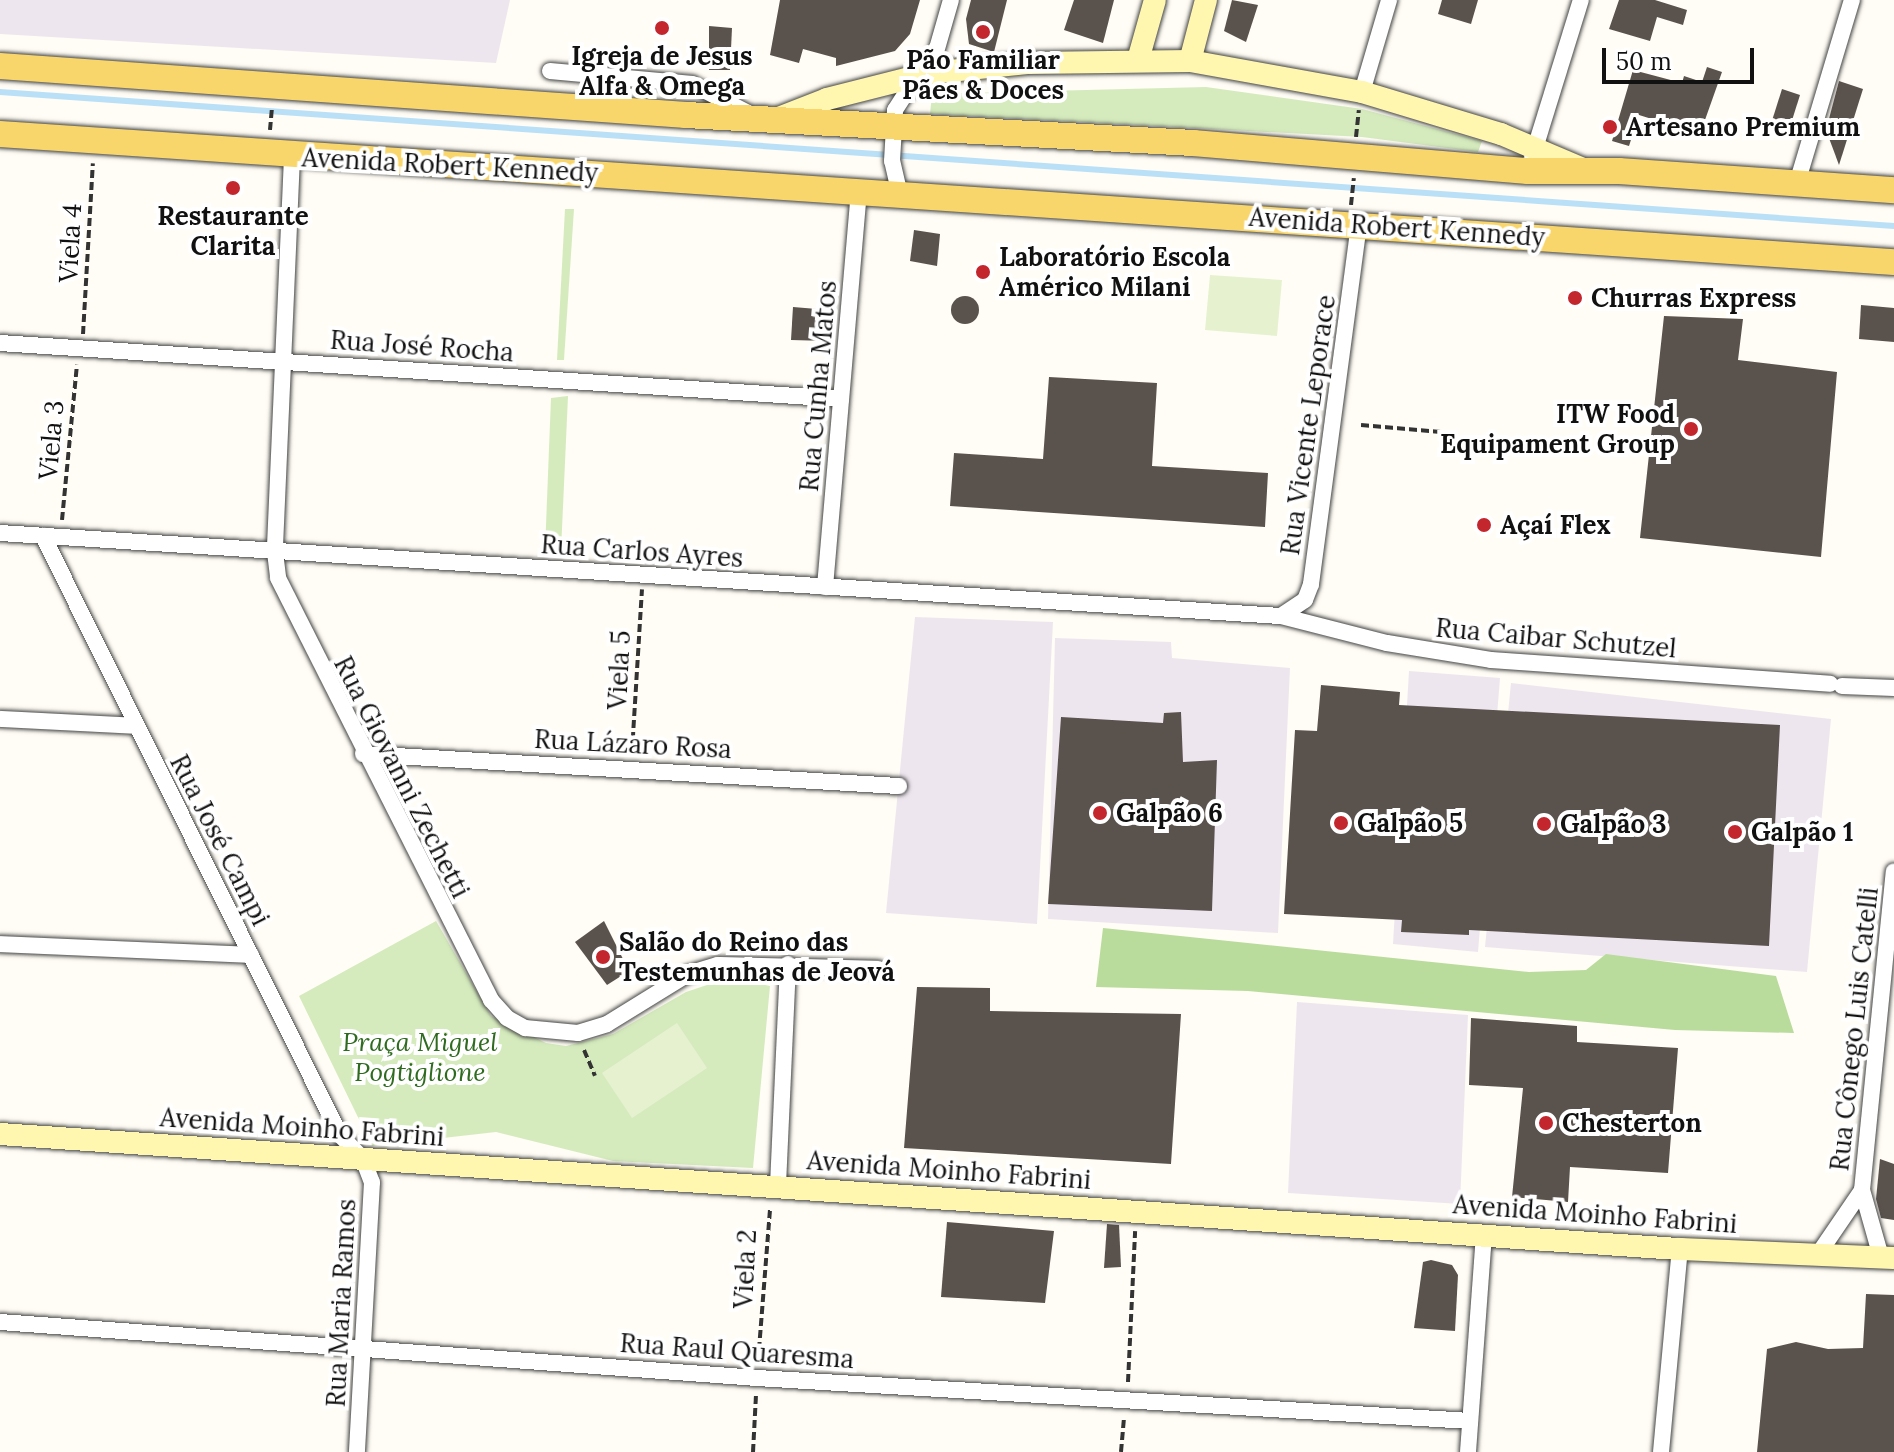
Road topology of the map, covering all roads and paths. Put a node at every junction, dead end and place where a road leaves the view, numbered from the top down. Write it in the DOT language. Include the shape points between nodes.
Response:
graph roads {
  1 [pos="951,0"];
  2 [pos="1155,0"];
  3 [pos="1206,0"];
  4 [pos="1389,0"];
  5 [pos="1581,0"];
  6 [pos="1852,0"];
  7 [pos="1138,60"];
  8 [pos="1190,61"];
  9 [pos="0,66"];
  10 [pos="550,71"];
  11 [pos="930,73"];
  12 [pos="1362,92"];
  13 [pos="272,103"];
  14 [pos="765,118"];
  15 [pos="892,133"];
  16 [pos="0,134"];
  17 [pos="270,135"];
  18 [pos="94,140"];
  19 [pos="292,157"];
  20 [pos="1531,160"];
  21 [pos="1354,163"];
  22 [pos="1797,183"];
  23 [pos="898,188"];
  24 [pos="859,190"];
  25 [pos="1894,190"];
  26 [pos="1355,217"];
  27 [pos="1894,262"];
  28 [pos="0,343"];
  29 [pos="83,347"];
  30 [pos="285,360"];
  31 [pos="841,399"];
  32 [pos="1361,425"];
  33 [pos="1441,432"];
  34 [pos="0,533"];
  35 [pos="43,536"];
  36 [pos="66,537"];
  37 [pos="275,552"];
  38 [pos="642,575"];
  39 [pos="825,587"];
  40 [pos="1281,616"];
  41 [pos="1894,688"];
  42 [pos="0,719"];
  43 [pos="136,726"];
  44 [pos="363,754"];
  45 [pos="631,767"];
  46 [pos="899,786"];
  47 [pos="1894,872"];
  48 [pos="0,944"];
  49 [pos="251,955"];
  50 [pos="788,964"];
  51 [pos="878,969"];
  52 [pos="580,1040"];
  53 [pos="595,1076"];
  54 [pos="0,1134"];
  55 [pos="363,1159"];
  56 [pos="778,1185"];
  57 [pos="1862,1190"];
  58 [pos="1136,1211"];
  59 [pos="1484,1236"];
  60 [pos="1680,1249"];
  61 [pos="1817,1256"];
  62 [pos="1887,1257"];
  63 [pos="0,1322"];
  64 [pos="363,1345"];
  65 [pos="757,1378"];
  66 [pos="1126,1402"];
  67 [pos="1470,1421"];
  68 [pos="357,1452"];
  69 [pos="753,1452"];
  70 [pos="1121,1452"];
  71 [pos="1468,1452"];
  72 [pos="1661,1452"];
  1 -- 11 [label="street"];
  2 -- 7 [label="street"];
  3 -- 8 [label="street"];
  4 -- 12 [label="street"];
  5 -- 20 [label="street"];
  6 -- 22 [label="street"];
  7 -- 8 [label="street"];
  7 -- 11 [label="street"];
  8 -- 12 [label="street"];
  9 -- 14 [label="main road"];
  10 -- 14 [label="street" via="692,84"];
  11 -- 14 [label="street"];
  11 -- 15 [label="street" via="901,97"];
  12 -- 20 [label="street"];
  12 -- 21 [label="path"];
  13 -- 17 [label="path"];
  14 -- 15 [label="main road"];
  15 -- 21 [label="main road"];
  15 -- 23 [label="street"];
  16 -- 18 [label="main road, Avenida Robert Kennedy"];
  18 -- 19 [label="main road, Avenida Robert Kennedy"];
  18 -- 29 [label="path, Viela 4"];
  19 -- 24 [label="main road, Avenida Robert Kennedy"];
  19 -- 30 [label="street, Rua Giovanni Zechetti"];
  20 -- 21 [label="main road"];
  20 -- 22 [label="main road" via="1583,169"];
  21 -- 26 [label="path"];
  22 -- 25 [label="main road"];
  23 -- 24 [label="main road, Avenida Robert Kennedy"];
  23 -- 26 [label="main road, Avenida Robert Kennedy"];
  24 -- 31 [label="street, Rua Cunha Matos"];
  26 -- 27 [label="main road, Avenida Robert Kennedy"];
  26 -- 40 [label="street, Rua Vicente Leporace" via="1311,584 1305,600"];
  28 -- 29 [label="street, Rua José Rocha"];
  29 -- 30 [label="street, Rua José Rocha"];
  29 -- 36 [label="path, Viela 3" via="75,371 62,519"];
  30 -- 31 [label="street, Rua José Rocha"];
  30 -- 37 [label="street, Rua Giovanni Zechetti"];
  31 -- 39 [label="street, Rua Cunha Matos"];
  32 -- 33 [label="path"];
  34 -- 35 [label="street, Rua Carlos Ayres"];
  35 -- 36 [label="street, Rua Carlos Ayres"];
  35 -- 43 [label="street, Rua José Campi"];
  36 -- 37 [label="street, Rua Carlos Ayres"];
  37 -- 38 [label="street, Rua Carlos Ayres"];
  37 -- 44 [label="street, Rua Giovanni Zechetti" via="285,601"];
  38 -- 39 [label="street, Rua Carlos Ayres"];
  38 -- 45 [label="path, Viela 5"];
  39 -- 40 [label="street, Rua Carlos Ayres"];
  40 -- 41 [label="street, Rua Caibar Schutzel" via="1387,643 1491,660"];
  42 -- 43 [label="street"];
  43 -- 49 [label="street, Rua José Campi"];
  44 -- 45 [label="street, Rua Lázaro Rosa"];
  44 -- 50 [label="street, Rua Giovanni Zechetti" via="491,1000 525,1028 559,1035 592,1030 688,974 718,965"];
  45 -- 46 [label="street, Rua Lázaro Rosa"];
  47 -- 57 [label="street, Rua Cônego Luis Catelli"];
  48 -- 49 [label="street"];
  49 -- 55 [label="street, Rua José Campi" via="340,1135"];
  50 -- 51 [label="street, Rua Giovanni Zechetti"];
  50 -- 56 [label="street"];
  52 -- 53 [label="path"];
  54 -- 55 [label="street, Avenida Moinho Fabrini"];
  55 -- 56 [label="street, Avenida Moinho Fabrini"];
  55 -- 64 [label="street, Rua Maria Ramos" via="372,1182"];
  56 -- 58 [label="street, Avenida Moinho Fabrini"];
  56 -- 65 [label="path, Viela 2" via="765,1219"];
  57 -- 61 [label="street, Rua Cônego Luis Catelli"];
  57 -- 62 [label="street, Rua Cônego Luis Catelli"];
  58 -- 59 [label="street, Avenida Moinho Fabrini"];
  58 -- 66 [label="path"];
  59 -- 60 [label="street, Avenida Moinho Fabrini"];
  59 -- 67 [label="street"];
  60 -- 61 [label="street, Avenida Moinho Fabrini"];
  60 -- 72 [label="street"];
  61 -- 62 [label="street, Avenida Moinho Fabrini"];
  63 -- 64 [label="street, Rua Raul Quaresma"];
  64 -- 65 [label="street, Rua Raul Quaresma"];
  64 -- 68 [label="street, Rua Maria Ramos"];
  65 -- 66 [label="street, Rua Raul Quaresma"];
  65 -- 69 [label="path, Viela 2"];
  66 -- 67 [label="street, Rua Raul Quaresma"];
  66 -- 70 [label="path"];
  67 -- 71 [label="street"];
}
